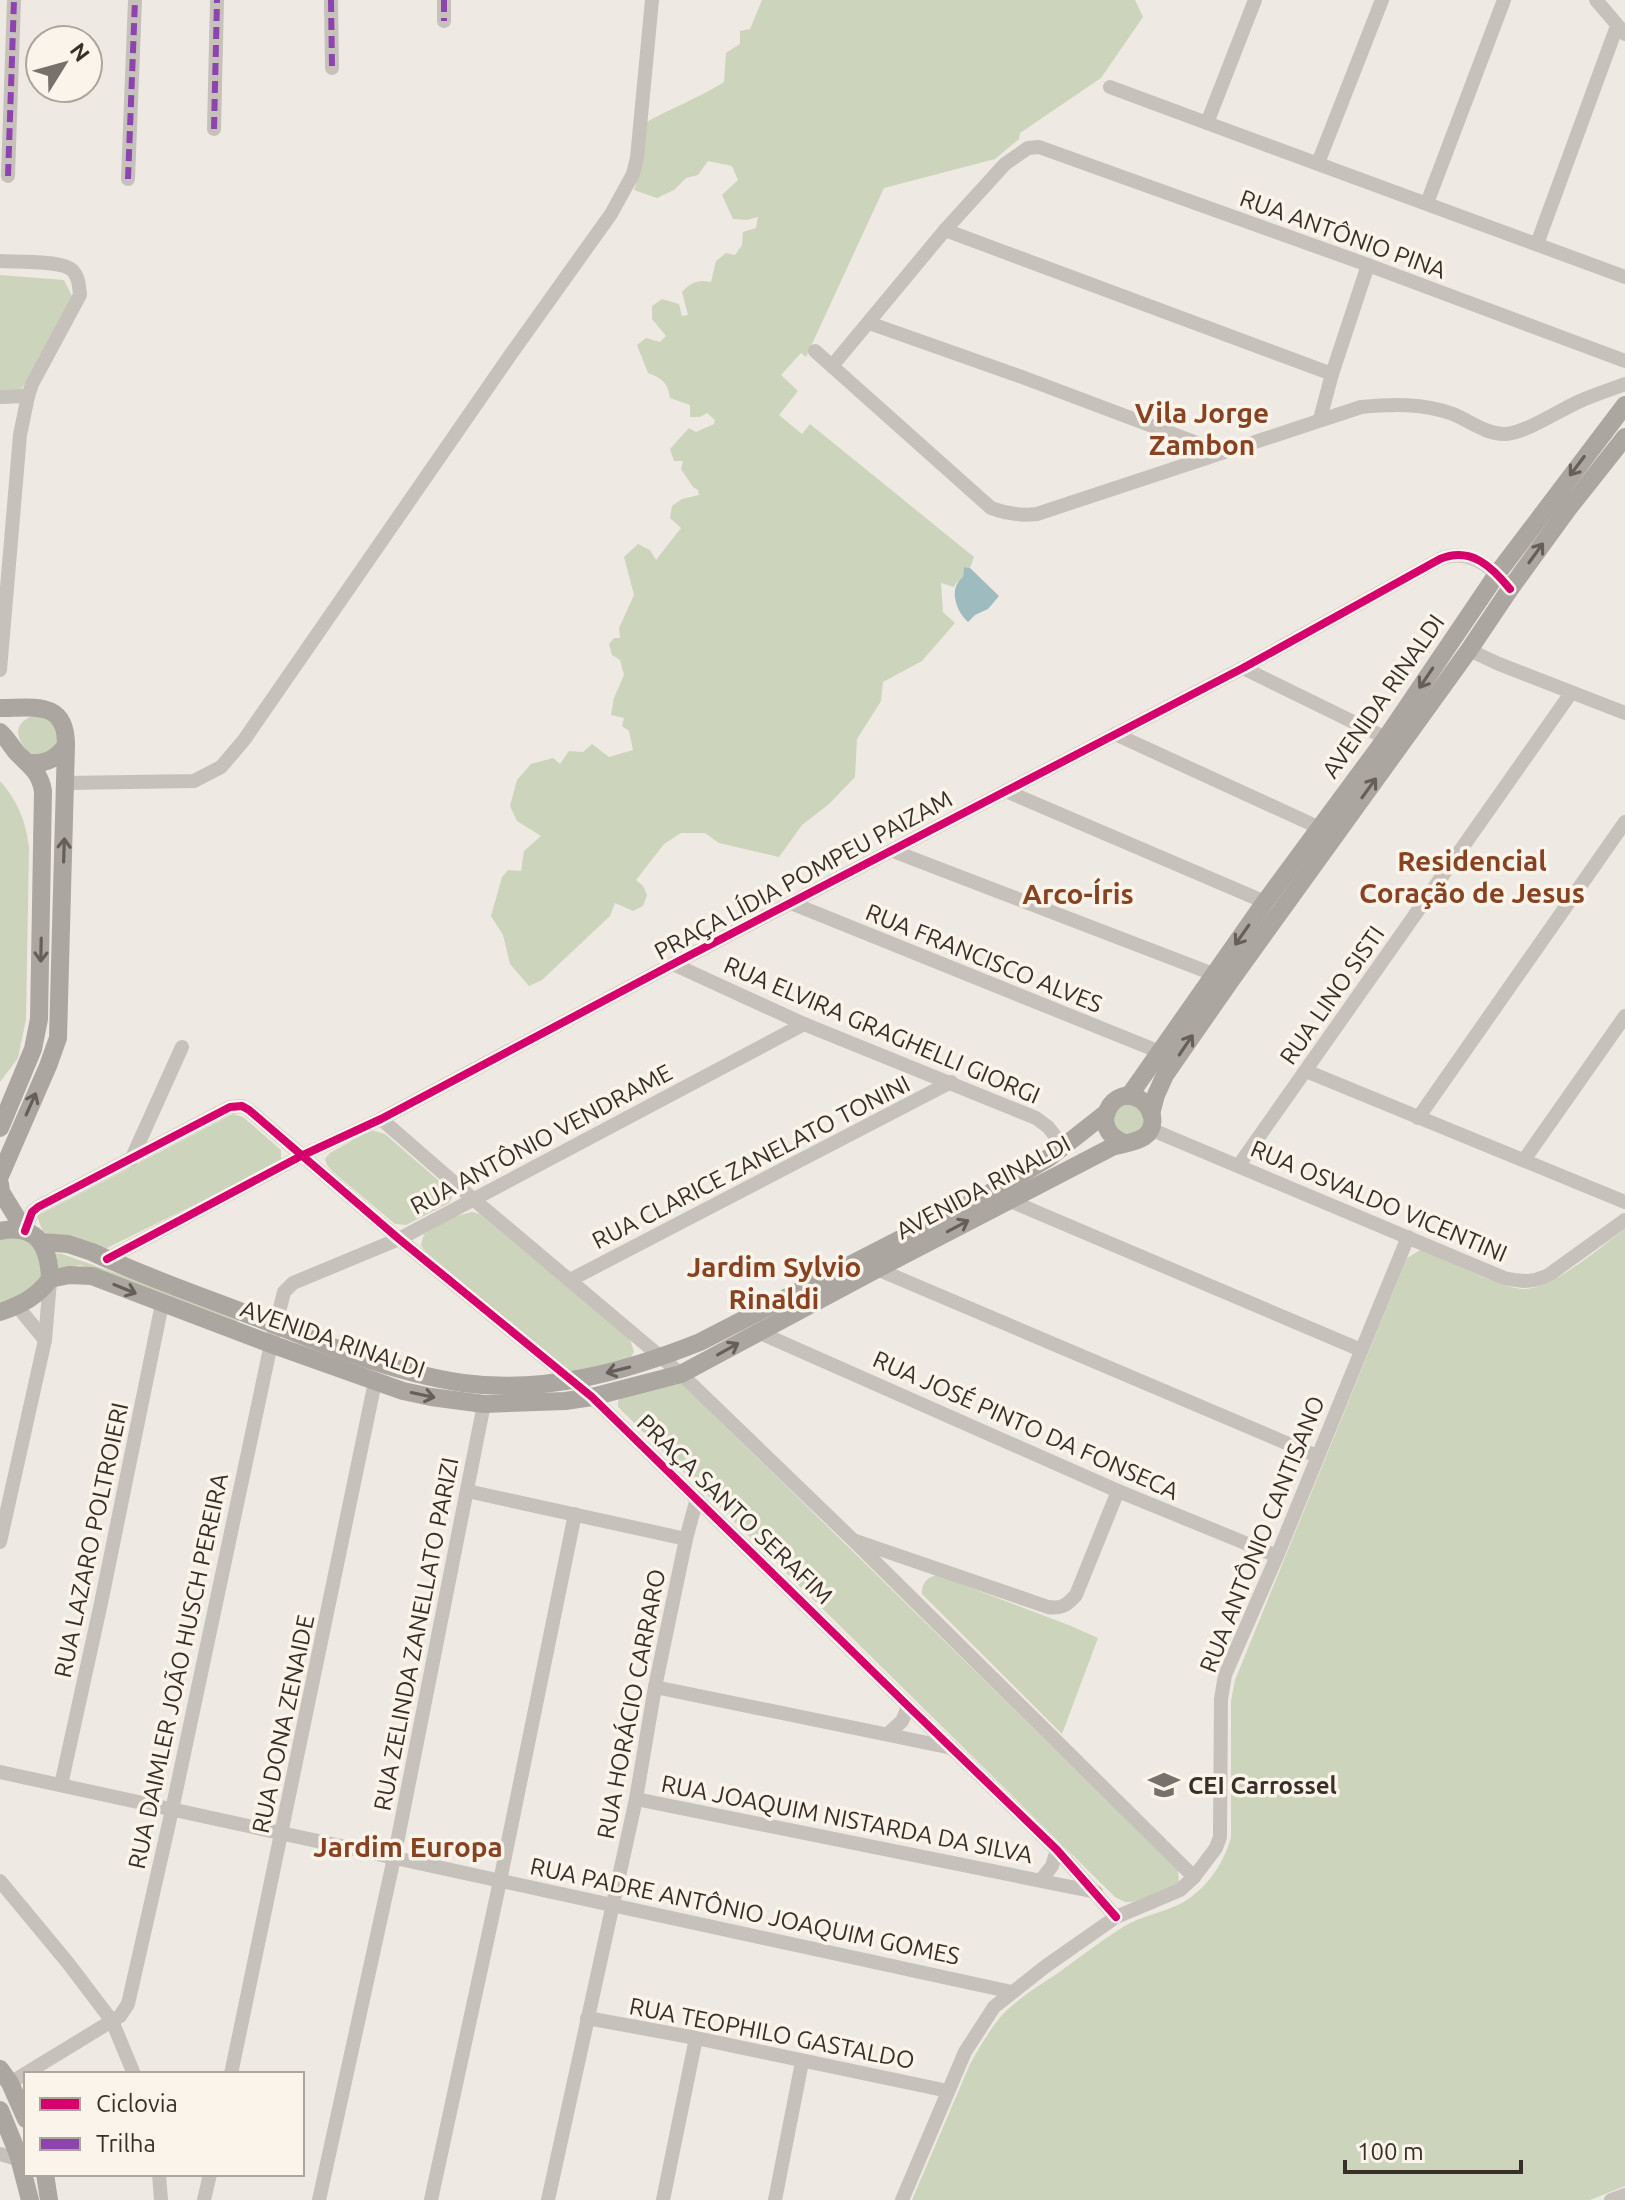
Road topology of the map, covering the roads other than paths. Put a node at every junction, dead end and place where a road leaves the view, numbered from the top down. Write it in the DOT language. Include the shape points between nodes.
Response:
graph roads {
  1 [pos="14,0"];
  2 [pos="135,0"];
  3 [pos="217,0"];
  4 [pos="331,0"];
  5 [pos="444,0"];
  6 [pos="652,0"];
  7 [pos="1255,0"];
  8 [pos="1382,0"];
  9 [pos="1504,0"];
  10 [pos="1596,0"];
  11 [pos="444,21"];
  12 [pos="1621,30"];
  13 [pos="332,68"];
  14 [pos="1110,87"];
  15 [pos="1207,123"];
  16 [pos="214,129"];
  17 [pos="1318,163"];
  18 [pos="8,176"];
  19 [pos="128,179"];
  20 [pos="1427,203"];
  21 [pos="945,230"];
  22 [pos="1537,244"];
  23 [pos="0,261"];
  24 [pos="1368,265"];
  25 [pos="1625,277"];
  26 [pos="869,323"];
  27 [pos="1625,346"];
  28 [pos="815,351"];
  29 [pos="1625,360"];
  30 [pos="832,366"];
  31 [pos="1332,374"];
  32 [pos="1625,384"];
  33 [pos="28,396"];
  34 [pos="0,397"];
  35 [pos="1625,405"];
  36 [pos="1320,419"];
  37 [pos="1625,437"];
  38 [pos="1221,452"];
  39 [pos="1497,574"];
  40 [pos="1510,589"];
  41 [pos="1469,650"];
  42 [pos="1243,668"];
  43 [pos="0,670"];
  44 [pos="1571,693"];
  45 [pos="0,708"];
  46 [pos="31,708"];
  47 [pos="1625,713"];
  48 [pos="1115,734"];
  49 [pos="5,736"];
  50 [pos="1386,738"];
  51 [pos="66,745"];
  52 [pos="30,763"];
  53 [pos="66,783"];
  54 [pos="1006,791"];
  55 [pos="1625,822"];
  56 [pos="1340,827"];
  57 [pos="1320,828"];
  58 [pos="893,851"];
  59 [pos="1265,902"];
  60 [pos="791,903"];
  61 [pos="673,964"];
  62 [pos="1222,978"];
  63 [pos="1625,1016"];
  64 [pos="804,1024"];
  65 [pos="182,1047"];
  66 [pos="1160,1052"];
  67 [pos="1306,1071"];
  68 [pos="951,1082"];
  69 [pos="1129,1096"];
  70 [pos="1106,1113"];
  71 [pos="1418,1118"];
  72 [pos="381,1119"];
  73 [pos="1151,1121"];
  74 [pos="0,1128"];
  75 [pos="1125,1143"];
  76 [pos="1064,1147"];
  77 [pos="301,1156"];
  78 [pos="131,1160"];
  79 [pos="1524,1160"];
  80 [pos="1239,1165"];
  81 [pos="0,1176"];
  82 [pos="0,1184"];
  83 [pos="473,1199"];
  84 [pos="1008,1200"];
  85 [pos="1625,1202"];
  86 [pos="1625,1220"];
  87 [pos="0,1231"];
  88 [pos="25,1231"];
  89 [pos="1408,1237"];
  90 [pos="399,1239"];
  91 [pos="41,1242"];
  92 [pos="107,1259"];
  93 [pos="877,1269"];
  94 [pos="50,1280"];
  95 [pos="570,1280"];
  96 [pos="162,1304"];
  97 [pos="9,1309"];
  98 [pos="276,1325"];
  99 [pos="758,1332"];
  100 [pos="45,1340"];
  101 [pos="271,1344"];
  102 [pos="1361,1350"];
  103 [pos="661,1358"];
  104 [pos="681,1374"];
  105 [pos="571,1381"];
  106 [pos="375,1382"];
  107 [pos="592,1397"];
  108 [pos="484,1404"];
  109 [pos="1317,1456"];
  110 [pos="467,1491"];
  111 [pos="1118,1491"];
  112 [pos="697,1498"];
  113 [pos="575,1514"];
  114 [pos="686,1539"];
  115 [pos="852,1539"];
  116 [pos="0,1542"];
  117 [pos="1277,1556"];
  118 [pos="655,1687"];
  119 [pos="908,1707"];
  120 [pos="888,1734"];
  121 [pos="952,1748"];
  122 [pos="0,1772"];
  123 [pos="61,1785"];
  124 [pos="636,1799"];
  125 [pos="172,1810"];
  126 [pos="282,1834"];
  127 [pos="1057,1850"];
  128 [pos="394,1858"];
  129 [pos="1194,1877"];
  130 [pos="1041,1880"];
  131 [pos="0,1881"];
  132 [pos="500,1881"];
  133 [pos="1096,1892"];
  134 [pos="613,1905"];
  135 [pos="1116,1917"];
  136 [pos="1012,1992"];
  137 [pos="587,2018"];
  138 [pos="112,2021"];
  139 [pos="696,2038"];
  140 [pos="802,2062"];
  141 [pos="133,2072"];
  142 [pos="231,2072"];
  143 [pos="5,2076"];
  144 [pos="948,2091"];
  145 [pos="0,2110"];
  146 [pos="24,2115"];
  147 [pos="0,2154"];
  148 [pos="20,2160"];
  149 [pos="45,2176"];
  150 [pos="159,2176"];
  151 [pos="210,2176"];
  152 [pos="1625,2195"];
  153 [pos="30,2200"];
  154 [pos="49,2200"];
  155 [pos="161,2200"];
  156 [pos="204,2200"];
  157 [pos="319,2200"];
  158 [pos="431,2200"];
  159 [pos="548,2200"];
  160 [pos="663,2200"];
  161 [pos="775,2200"];
  162 [pos="902,2200"];
  163 [pos="1611,2200"];
  1 -- 18 [label="street"];
  2 -- 19 [label="street"];
  3 -- 16 [label="street"];
  4 -- 13 [label="street"];
  5 -- 11 [label="street"];
  6 -- 53 [label="street" via="639,147 625,192 244,740 221,767 194,781"];
  7 -- 15 [label="street"];
  8 -- 17 [label="street"];
  9 -- 20 [label="street"];
  10 -- 12 [label="street"];
  12 -- 22 [label="street"];
  14 -- 15 [label="street"];
  15 -- 17 [label="street"];
  17 -- 20 [label="street"];
  20 -- 22 [label="street"];
  21 -- 24 [label="street, RUA ANTÔNIO PINA" via="1005,164 1028,148 1039,147"];
  21 -- 26 [label="street"];
  21 -- 31 [label="street"];
  22 -- 25 [label="street"];
  23 -- 33 [label="street" via="65,265 79,283 80,295"];
  24 -- 29 [label="street, RUA ANTÔNIO PINA"];
  24 -- 31 [label="street"];
  26 -- 30 [label="street"];
  26 -- 38 [label="street"];
  27 -- 29 [label="street"];
  28 -- 30 [label="street"];
  30 -- 38 [label="street" via="991,508 1007,514 1037,514"];
  31 -- 36 [label="street"];
  32 -- 36 [label="street" via="1508,434 1422,406 1361,407"];
  33 -- 34 [label="street"];
  33 -- 43 [label="street"];
  35 -- 39 [label="main road, AVENIDA RINALDI, one-way"];
  36 -- 38 [label="street"];
  40 -- 37 [label="main road, AVENIDA RINALDI, one-way"];
  39 -- 40 [label="street, PRAÇA LÍDIA POMPEU PAIZAM"];
  39 -- 42 [label="street, PRAÇA LÍDIA POMPEU PAIZAM" via="1484,561 1446,556"];
  39 -- 50 [label="main road, AVENIDA RINALDI, one-way"];
  40 -- 41 [label="main road, AVENIDA RINALDI"];
  41 -- 44 [label="street"];
  56 -- 41 [label="main road, AVENIDA RINALDI, one-way"];
  42 -- 48 [label="street, PRAÇA LÍDIA POMPEU PAIZAM"];
  42 -- 50 [label="street"];
  44 -- 47 [label="street"];
  44 -- 67 [label="street, RUA LINO SISTI"];
  45 -- 46 [label="main road"];
  46 -- 49 [label="main road"];
  46 -- 51 [label="main road" via="60,717"];
  48 -- 54 [label="street, PRAÇA LÍDIA POMPEU PAIZAM"];
  48 -- 57 [label="street"];
  49 -- 52 [label="main road"];
  50 -- 57 [label="main road, AVENIDA RINALDI"];
  51 -- 52 [label="main road" via="58,756"];
  51 -- 53 [label="main road"];
  52 -- 74 [label="main road, one-way" via="43,791 39,1019 33,1049"];
  81 -- 53 [label="main road, one-way" via="58,1038"];
  54 -- 58 [label="street, PRAÇA LÍDIA POMPEU PAIZAM"];
  54 -- 59 [label="street"];
  55 -- 71 [label="street"];
  56 -- 57 [label="street"];
  56 -- 62 [label="main road, AVENIDA RINALDI"];
  57 -- 59 [label="main road, AVENIDA RINALDI"];
  58 -- 60 [label="street, PRAÇA LÍDIA POMPEU PAIZAM"];
  58 -- 62 [label="street"];
  59 -- 62 [label="main road, AVENIDA RINALDI, one-way"];
  60 -- 61 [label="street, PRAÇA LÍDIA POMPEU PAIZAM"];
  60 -- 66 [label="street, RUA FRANCISCO ALVES"];
  61 -- 64 [label="street, RUA ELVIRA GRAGHELLI GIORGI"];
  61 -- 72 [label="street, PRAÇA LÍDIA POMPEU PAIZAM"];
  62 -- 66 [label="main road, AVENIDA RINALDI"];
  73 -- 62 [label="main road, AVENIDA RINALDI, one-way" via="1165,1075"];
  63 -- 79 [label="street"];
  64 -- 68 [label="street, RUA ELVIRA GRAGHELLI GIORGI"];
  64 -- 83 [label="street, RUA ANTÔNIO VENDRAME"];
  65 -- 78 [label="street"];
  66 -- 69 [label="main road, AVENIDA RINALDI"];
  67 -- 71 [label="street"];
  67 -- 80 [label="street, RUA LINO SISTI"];
  68 -- 76 [label="street, RUA ELVIRA GRAGHELLI GIORGI" via="1036,1118"];
  68 -- 95 [label="street, RUA CLARICE ZANELATO TONINI"];
  69 -- 70 [label="main road" via="1115,1101"];
  69 -- 73 [label="main road" via="1143,1101"];
  70 -- 75 [label="main road" via="1111,1136"];
  70 -- 76 [label="main road, AVENIDA RINALDI"];
  71 -- 79 [label="street"];
  72 -- 77 [label="street, PRAÇA LÍDIA POMPEU PAIZAM"];
  72 -- 83 [label="street"];
  73 -- 75 [label="main road" via="1140,1140"];
  73 -- 80 [label="street, RUA OSVALDO VICENTINI"];
  75 -- 84 [label="main road, AVENIDA RINALDI"];
  76 -- 103 [label="main road, AVENIDA RINALDI" via="990,1193"];
  77 -- 78 [label="street, PRAÇA SANTO SERAFIM" via="249,1110 236,1106"];
  77 -- 90 [label="street, PRAÇA SANTO SERAFIM"];
  77 -- 92 [label="street, PRAÇA LÍDIA POMPEU PAIZAM"];
  78 -- 88 [label="street" via="38,1207"];
  79 -- 85 [label="street"];
  80 -- 89 [label="street, RUA OSVALDO VICENTINI"];
  82 -- 88 [label="main road"];
  83 -- 90 [label="street, RUA ANTÔNIO VENDRAME"];
  83 -- 95 [label="street"];
  93 -- 84 [label="main road, AVENIDA RINALDI, one-way"];
  84 -- 102 [label="street"];
  86 -- 89 [label="street, RUA OSVALDO VICENTINI" via="1550,1274 1523,1282"];
  87 -- 88 [label="main road"];
  88 -- 91 [label="main road, AVENIDA RINALDI"];
  89 -- 102 [label="street, RUA ANTÔNIO CANTISANO"];
  90 -- 98 [label="street, RUA ANTÔNIO VENDRAME" via="293,1283 284,1292"];
  90 -- 105 [label="street, PRAÇA SANTO SERAFIM"];
  91 -- 92 [label="main road, AVENIDA RINALDI" via="68,1244"];
  91 -- 94 [label="main road"];
  92 -- 98 [label="main road, AVENIDA RINALDI"];
  93 -- 99 [label="main road, AVENIDA RINALDI"];
  93 -- 109 [label="street"];
  94 -- 96 [label="main road, AVENIDA RINALDI, one-way" via="92,1276"];
  94 -- 97 [label="main road"];
  94 -- 100 [label="street"];
  95 -- 103 [label="street"];
  96 -- 101 [label="main road, AVENIDA RINALDI"];
  96 -- 123 [label="street, RUA LAZARO POLTROIERI"];
  97 -- 100 [label="street"];
  98 -- 101 [label="street, RUA DAIMLER JOÃO HUSCH PEREIRA"];
  98 -- 105 [label="main road, AVENIDA RINALDI" via="432,1378 502,1386"];
  104 -- 99 [label="main road, AVENIDA RINALDI, one-way"];
  99 -- 111 [label="street, RUA JOSÉ PINTO DA FONSECA"];
  100 -- 116 [label="street"];
  101 -- 106 [label="main road, AVENIDA RINALDI"];
  101 -- 125 [label="street, RUA DAIMLER JOÃO HUSCH PEREIRA"];
  102 -- 109 [label="street, RUA ANTÔNIO CANTISANO"];
  103 -- 104 [label="street"];
  103 -- 105 [label="main road, AVENIDA RINALDI, one-way"];
  104 -- 107 [label="main road, AVENIDA RINALDI"];
  104 -- 115 [label="street"];
  105 -- 107 [label="street, PRAÇA SANTO SERAFIM"];
  106 -- 108 [label="main road, AVENIDA RINALDI, one-way"];
  106 -- 126 [label="street, RUA DONA ZENAIDE"];
  107 -- 108 [label="main road, AVENIDA RINALDI"];
  107 -- 112 [label="street, PRAÇA SANTO SERAFIM"];
  108 -- 110 [label="street, RUA ZELINDA ZANELLATO PARIZI"];
  109 -- 117 [label="street, RUA ANTÔNIO CANTISANO"];
  110 -- 113 [label="street"];
  110 -- 128 [label="street, RUA ZELINDA ZANELLATO PARIZI"];
  111 -- 115 [label="street" via="1076,1595 1064,1607 1048,1607"];
  111 -- 117 [label="street, RUA JOSÉ PINTO DA FONSECA"];
  112 -- 114 [label="street, RUA HORÁCIO CARRARO"];
  112 -- 119 [label="street, PRAÇA SANTO SERAFIM"];
  113 -- 114 [label="street"];
  113 -- 132 [label="street"];
  114 -- 118 [label="street, RUA HORÁCIO CARRARO"];
  115 -- 129 [label="street"];
  117 -- 129 [label="street, RUA ANTÔNIO CANTISANO" via="1225,1675 1220,1837"];
  118 -- 120 [label="street"];
  118 -- 124 [label="street, RUA HORÁCIO CARRARO"];
  119 -- 120 [label="street"];
  119 -- 121 [label="street, PRAÇA SANTO SERAFIM"];
  120 -- 121 [label="street"];
  121 -- 127 [label="street, PRAÇA SANTO SERAFIM"];
  122 -- 123 [label="street, RUA PADRE ANTÔNIO JOAQUIM GOMES"];
  123 -- 125 [label="street, RUA PADRE ANTÔNIO JOAQUIM GOMES"];
  124 -- 130 [label="street, RUA JOAQUIM NISTARDA DA SILVA"];
  124 -- 134 [label="street, RUA HORÁCIO CARRARO"];
  125 -- 126 [label="street, RUA PADRE ANTÔNIO JOAQUIM GOMES"];
  125 -- 138 [label="street, RUA DAIMLER JOÃO HUSCH PEREIRA" via="128,2004"];
  126 -- 128 [label="street, RUA PADRE ANTÔNIO JOAQUIM GOMES"];
  126 -- 142 [label="street, RUA DONA ZENAIDE"];
  127 -- 130 [label="street"];
  127 -- 133 [label="street, PRAÇA SANTO SERAFIM"];
  128 -- 132 [label="street, RUA PADRE ANTÔNIO JOAQUIM GOMES"];
  128 -- 157 [label="street, RUA ZELINDA ZANELLATO PARIZI"];
  129 -- 135 [label="street, RUA ANTÔNIO CANTISANO" via="1180,1890"];
  130 -- 133 [label="street, RUA JOAQUIM NISTARDA DA SILVA"];
  131 -- 138 [label="street"];
  132 -- 134 [label="street, RUA PADRE ANTÔNIO JOAQUIM GOMES"];
  132 -- 158 [label="street"];
  133 -- 135 [label="street, PRAÇA SANTO SERAFIM"];
  134 -- 136 [label="street, RUA PADRE ANTÔNIO JOAQUIM GOMES"];
  134 -- 137 [label="street, RUA HORÁCIO CARRARO"];
  135 -- 136 [label="street, RUA ANTÔNIO CANTISANO"];
  136 -- 144 [label="street, RUA ANTÔNIO CANTISANO" via="978,2030"];
  137 -- 139 [label="street, RUA TEOPHILO GASTALDO"];
  137 -- 159 [label="street, RUA HORÁCIO CARRARO"];
  138 -- 141 [label="street"];
  138 -- 143 [label="street"];
  139 -- 140 [label="street, RUA TEOPHILO GASTALDO"];
  139 -- 160 [label="street"];
  140 -- 144 [label="street, RUA TEOPHILO GASTALDO"];
  140 -- 161 [label="street"];
  143 -- 146 [label="main road"];
  144 -- 162 [label="street, RUA ANTÔNIO CANTISANO"];
  145 -- 148 [label="main road"];
  147 -- 148 [label="street"];
  148 -- 153 [label="main road"];
  149 -- 154 [label="main road"];
  150 -- 155 [label="street"];
  151 -- 156 [label="street"];
  152 -- 163 [label="street"];
}
